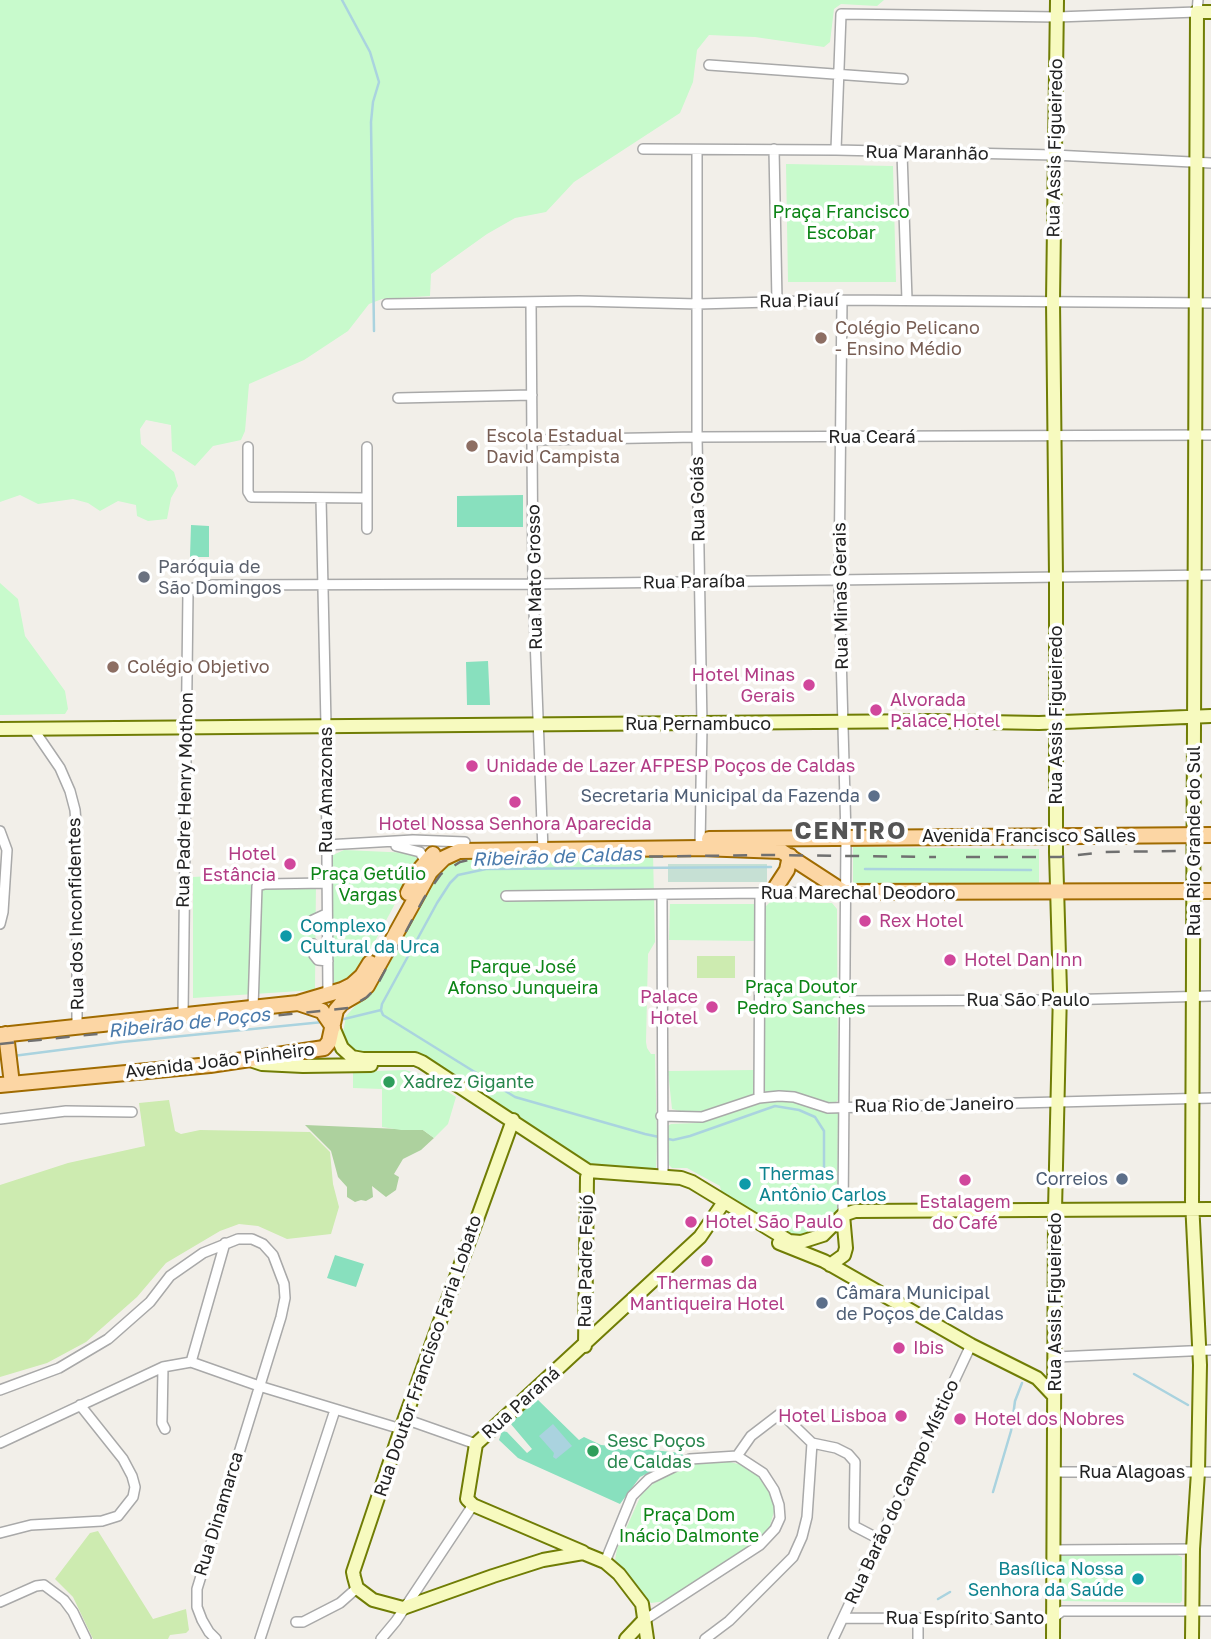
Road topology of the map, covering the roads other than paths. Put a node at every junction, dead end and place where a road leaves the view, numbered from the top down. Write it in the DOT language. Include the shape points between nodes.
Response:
graph roads {
  1 [pos="1057,0"];
  2 [pos="1197,6"];
  3 [pos="1211,12"];
  4 [pos="1057,17"];
  5 [pos="709,65"];
  6 [pos="838,76"];
  7 [pos="903,79"];
  8 [pos="643,149"];
  9 [pos="774,149"];
  10 [pos="697,150"];
  11 [pos="836,150"];
  12 [pos="902,153"];
  13 [pos="1054,155"];
  14 [pos="1196,162"];
  15 [pos="1211,163"];
  16 [pos="842,300"];
  17 [pos="907,300"];
  18 [pos="777,301"];
  19 [pos="1053,302"];
  20 [pos="531,303"];
  21 [pos="1195,303"];
  22 [pos="1211,303"];
  23 [pos="387,304"];
  24 [pos="698,304"];
  25 [pos="532,396"];
  26 [pos="398,398"];
  27 [pos="1196,434"];
  28 [pos="1211,435"];
  29 [pos="1053,436"];
  30 [pos="697,437"];
  31 [pos="839,438"];
  32 [pos="534,440"];
  33 [pos="248,447"];
  34 [pos="367,447"];
  35 [pos="321,498"];
  36 [pos="367,498"];
  37 [pos="367,529"];
  38 [pos="1194,575"];
  39 [pos="1211,575"];
  40 [pos="1056,577"];
  41 [pos="839,579"];
  42 [pos="700,582"];
  43 [pos="533,584"];
  44 [pos="321,585"];
  45 [pos="194,588"];
  46 [pos="1195,716"];
  47 [pos="1211,716"];
  48 [pos="1055,722"];
  49 [pos="845,723"];
  50 [pos="539,724"];
  51 [pos="326,725"];
  52 [pos="702,725"];
  53 [pos="185,727"];
  54 [pos="0,729"];
  55 [pos="34,730"];
  56 [pos="0,831"];
  57 [pos="1056,835"];
  58 [pos="1192,835"];
  59 [pos="1211,835"];
  60 [pos="846,837"];
  61 [pos="465,842"];
  62 [pos="383,843"];
  63 [pos="700,844"];
  64 [pos="326,845"];
  65 [pos="543,847"];
  66 [pos="790,856"];
  67 [pos="428,867"];
  68 [pos="326,883"];
  69 [pos="1056,885"];
  70 [pos="1192,891"];
  71 [pos="1211,891"];
  72 [pos="844,892"];
  73 [pos="766,893"];
  74 [pos="662,895"];
  75 [pos="506,896"];
  76 [pos="326,914"];
  77 [pos="0,924"];
  78 [pos="313,928"];
  79 [pos="313,944"];
  80 [pos="328,961"];
  81 [pos="328,995"];
  82 [pos="1193,996"];
  83 [pos="1211,996"];
  84 [pos="1060,1000"];
  85 [pos="845,1001"];
  86 [pos="298,1003"];
  87 [pos="253,1008"];
  88 [pos="183,1016"];
  89 [pos="77,1026"];
  90 [pos="332,1026"];
  91 [pos="4,1037"];
  92 [pos="250,1060"];
  93 [pos="8,1080"];
  94 [pos="759,1098"];
  95 [pos="1192,1098"];
  96 [pos="1211,1098"];
  97 [pos="1058,1100"];
  98 [pos="845,1107"];
  99 [pos="132,1112"];
  100 [pos="662,1116"];
  101 [pos="0,1119"];
  102 [pos="511,1123"];
  103 [pos="587,1177"];
  104 [pos="663,1177"];
  105 [pos="722,1204"];
  106 [pos="1192,1209"];
  107 [pos="1211,1209"];
  108 [pos="1055,1210"];
  109 [pos="843,1215"];
  110 [pos="823,1235"];
  111 [pos="225,1243"];
  112 [pos="825,1262"];
  113 [pos="971,1345"];
  114 [pos="585,1346"];
  115 [pos="1205,1350"];
  116 [pos="1056,1357"];
  117 [pos="191,1362"];
  118 [pos="163,1367"];
  119 [pos="1037,1378"];
  120 [pos="259,1386"];
  121 [pos="0,1390"];
  122 [pos="1054,1396"];
  123 [pos="80,1405"];
  124 [pos="335,1410"];
  125 [pos="403,1424"];
  126 [pos="165,1429"];
  127 [pos="0,1443"];
  128 [pos="812,1443"];
  129 [pos="476,1444"];
  130 [pos="737,1456"];
  131 [pos="1053,1472"];
  132 [pos="1205,1472"];
  133 [pos="473,1505"];
  134 [pos="0,1534"];
  135 [pos="880,1539"];
  136 [pos="1193,1549"];
  137 [pos="1053,1550"];
  138 [pos="583,1553"];
  139 [pos="605,1562"];
  140 [pos="357,1588"];
  141 [pos="0,1602"];
  142 [pos="403,1608"];
  143 [pos="1192,1611"];
  144 [pos="1211,1611"];
  145 [pos="843,1618"];
  146 [pos="918,1618"];
  147 [pos="1052,1619"];
  148 [pos="643,1621"];
  149 [pos="296,1622"];
  150 [pos="86,1639"];
  151 [pos="216,1639"];
  152 [pos="260,1639"];
  153 [pos="381,1639"];
  154 [pos="626,1639"];
  155 [pos="647,1639"];
  156 [pos="705,1639"];
  157 [pos="833,1639"];
  158 [pos="918,1639"];
  159 [pos="1053,1639"];
  160 [pos="1192,1639"];
  1 -- 4 [label="street, Rua Assis Figueiredo"];
  2 -- 3 [label="street"];
  2 -- 4 [label="street"];
  2 -- 14 [label="street, Rua Rio Grande do Sul"];
  4 -- 6 [label="street" via="841,14"];
  4 -- 13 [label="street, Rua Assis Figueiredo"];
  5 -- 6 [label="street"];
  6 -- 7 [label="street"];
  6 -- 11 [label="street"];
  8 -- 10 [label="street, Rua Maranhão"];
  9 -- 10 [label="street, Rua Maranhão"];
  9 -- 11 [label="street, Rua Maranhão"];
  9 -- 18 [label="street"];
  10 -- 24 [label="street, Rua Goiás"];
  11 -- 12 [label="street, Rua Maranhão"];
  12 -- 13 [label="street, Rua Maranhão"];
  12 -- 17 [label="street"];
  13 -- 14 [label="street, Rua Maranhão"];
  13 -- 19 [label="street, Rua Assis Figueiredo"];
  14 -- 15 [label="street, Rua Maranhão"];
  14 -- 21 [label="street, Rua Rio Grande do Sul"];
  16 -- 17 [label="street, Rua Piauí"];
  16 -- 18 [label="street, Rua Piauí"];
  16 -- 31 [label="street, Rua Minas Gerais"];
  17 -- 19 [label="street, Rua Piauí"];
  18 -- 24 [label="street, Rua Piauí"];
  19 -- 21 [label="street, Rua Piauí"];
  19 -- 29 [label="street, Rua Assis Figueiredo"];
  20 -- 23 [label="street, Rua Piauí"];
  20 -- 24 [label="street, Rua Piauí"];
  20 -- 25 [label="street, Rua Mato Grosso"];
  21 -- 22 [label="street, Rua Piauí"];
  21 -- 27 [label="street, Rua Rio Grande do Sul"];
  24 -- 30 [label="street, Rua Goiás"];
  25 -- 26 [label="street"];
  25 -- 32 [label="street, Rua Mato Grosso"];
  27 -- 28 [label="street, Rua Ceará"];
  27 -- 29 [label="street, Rua Ceará"];
  27 -- 38 [label="street, Rua Rio Grande do Sul"];
  29 -- 31 [label="street, Rua Ceará"];
  29 -- 40 [label="street, Rua Assis Figueiredo"];
  30 -- 31 [label="street, Rua Ceará"];
  30 -- 32 [label="street, Rua Ceará"];
  30 -- 42 [label="street, Rua Goiás"];
  31 -- 41 [label="street, Rua Minas Gerais"];
  32 -- 43 [label="street, Rua Mato Grosso"];
  33 -- 35 [label="street" via="249,495"];
  34 -- 36 [label="street"];
  35 -- 36 [label="street"];
  35 -- 44 [label="street, Rua Amazonas"];
  36 -- 37 [label="street"];
  38 -- 39 [label="street, Rua Paraíba"];
  38 -- 40 [label="street, Rua Paraíba"];
  38 -- 46 [label="street, Rua Rio Grande do Sul"];
  40 -- 41 [label="street, Rua Paraíba"];
  40 -- 48 [label="street, Rua Assis Figueiredo"];
  41 -- 42 [label="street, Rua Paraíba"];
  41 -- 49 [label="street, Rua Minas Gerais"];
  42 -- 43 [label="street, Rua Paraíba"];
  42 -- 52 [label="street, Rua Goiás"];
  43 -- 44 [label="street, Rua Paraíba"];
  43 -- 50 [label="street, Rua Mato Grosso"];
  44 -- 45 [label="street, Rua Paraíba"];
  44 -- 51 [label="street, Rua Amazonas"];
  45 -- 53 [label="street, Rua Padre Henry Mothon" via="188,592"];
  46 -- 47 [label="street, Rua Pernambuco"];
  46 -- 48 [label="street, Rua Pernambuco"];
  46 -- 58 [label="street, Rua Rio Grande do Sul"];
  48 -- 49 [label="street, Rua Pernambuco"];
  48 -- 57 [label="street, Rua Assis Figueiredo"];
  49 -- 52 [label="street, Rua Pernambuco"];
  49 -- 60 [label="street, Rua Minas Gerais"];
  50 -- 51 [label="street, Rua Pernambuco"];
  50 -- 52 [label="street, Rua Pernambuco"];
  50 -- 65 [label="street, Rua Mato Grosso"];
  51 -- 53 [label="street, Rua Pernambuco"];
  51 -- 64 [label="street, Rua Amazonas"];
  52 -- 63 [label="street, Rua Goiás"];
  53 -- 55 [label="street, Rua Pernambuco"];
  53 -- 88 [label="street, Rua Padre Henry Mothon"];
  54 -- 55 [label="street, Rua Pernambuco"];
  55 -- 89 [label="street, Rua dos Inconfidentes" via="60,768 75,810"];
  56 -- 77 [label="street" via="7,850"];
  57 -- 58 [label="main road, Avenida Francisco Salles"];
  57 -- 60 [label="main road, Avenida Francisco Salles"];
  57 -- 69 [label="street, Rua Assis Figueiredo"];
  58 -- 59 [label="main road, Avenida Francisco Salles"];
  58 -- 70 [label="street, Rua Rio Grande do Sul"];
  60 -- 63 [label="main road, Avenida Francisco Salles"];
  60 -- 72 [label="street, Rua Minas Gerais"];
  61 -- 62 [label="street"];
  61 -- 65 [label="main road, Avenida Francisco Salles"];
  61 -- 67 [label="main road, Avenida Francisco Salles" via="440,849"];
  62 -- 64 [label="street"];
  62 -- 67 [label="street" via="413,848"];
  63 -- 65 [label="main road, Avenida Francisco Salles"];
  63 -- 66 [label="main road, Avenida Francisco Salles" via="781,851"];
  64 -- 68 [label="street, Rua Amazonas"];
  65 -- 67 [label="main road, Avenida Francisco Salles" via="459,851"];
  66 -- 72 [label="main road, Avenida Francisco Salles"];
  66 -- 73 [label="main road" via="788,870"];
  67 -- 81 [label="main road, Avenida Francisco Salles" via="362,976"];
  67 -- 90 [label="main road, Avenida Francisco Salles" via="367,986 342,1003"];
  68 -- 76 [label="street, Rua Amazonas"];
  68 -- 87 [label="street" via="257,886"];
  69 -- 70 [label="main road, Rua Marechal Deodoro"];
  69 -- 72 [label="main road, Rua Marechal Deodoro"];
  69 -- 84 [label="street, Rua Assis Figueiredo"];
  70 -- 71 [label="main road, Rua Marechal Deodoro"];
  70 -- 82 [label="street, Rua Rio Grande do Sul"];
  72 -- 73 [label="street, Rua Marechal Deodoro"];
  72 -- 85 [label="street"];
  73 -- 74 [label="street, Rua Marechal Deodoro"];
  73 -- 94 [label="street"];
  74 -- 75 [label="street, Rua Marechal Deodoro"];
  74 -- 100 [label="street"];
  76 -- 78 [label="street" via="313,920"];
  76 -- 80 [label="street, Rua Amazonas"];
  79 -- 80 [label="street" via="314,956"];
  80 -- 81 [label="street, Rua Amazonas"];
  81 -- 86 [label="main road, Avenida Francisco Salles"];
  82 -- 83 [label="street, Rua São Paulo"];
  82 -- 84 [label="street, Rua São Paulo"];
  82 -- 95 [label="street, Rua Rio Grande do Sul"];
  84 -- 85 [label="street, Rua São Paulo"];
  84 -- 97 [label="street, Rua Assis Figueiredo"];
  85 -- 98 [label="street"];
  86 -- 87 [label="main road"];
  86 -- 90 [label="main road" via="315,1007"];
  87 -- 88 [label="main road"];
  88 -- 89 [label="main road"];
  89 -- 91 [label="main road"];
  90 -- 92 [label="main road, Avenida João Pinheiro" via="326,1046 320,1049"];
  90 -- 102 [label="street" via="342,1048 352,1057 415,1059"];
  91 -- 93 [label="main road"];
  92 -- 93 [label="main road, Avenida João Pinheiro"];
  92 -- 102 [label="street" via="318,1067 414,1064"];
  94 -- 98 [label="street, Rua Rio de Janeiro" via="794,1097 828,1108"];
  94 -- 100 [label="street, Rua Rio de Janeiro" via="702,1117"];
  95 -- 96 [label="street, Rua Rio de Janeiro"];
  95 -- 97 [label="street, Rua Rio de Janeiro"];
  95 -- 106 [label="street, Rua Rio Grande do Sul"];
  97 -- 98 [label="street, Rua Rio de Janeiro"];
  97 -- 108 [label="street, Rua Assis Figueiredo"];
  98 -- 109 [label="street"];
  99 -- 101 [label="street" via="66,1111"];
  100 -- 104 [label="street"];
  102 -- 103 [label="street" via="534,1144"];
  102 -- 104 [label="street" via="588,1171"];
  102 -- 125 [label="street, Rua Doutor Francisco Faria Lobato"];
  103 -- 105 [label="street" via="680,1183"];
  103 -- 114 [label="street, Rua Padre Feijó"];
  104 -- 105 [label="street" via="692,1182"];
  105 -- 110 [label="street" via="789,1241"];
  105 -- 112 [label="street" via="786,1247"];
  105 -- 114 [label="street, Rua Paraná" via="700,1237"];
  106 -- 107 [label="street"];
  106 -- 108 [label="street"];
  106 -- 115 [label="street, Rua Rio Grande do Sul"];
  108 -- 109 [label="street" via="855,1211"];
  108 -- 116 [label="street, Rua Assis Figueiredo"];
  109 -- 110 [label="street"];
  109 -- 112 [label="street" via="844,1255"];
  110 -- 112 [label="street" via="818,1253"];
  111 -- 117 [label="street"];
  111 -- 120 [label="street, Rua Dinamarca" via="252,1239 263,1244 273,1255 284,1284 281,1317"];
  111 -- 121 [label="street" via="177,1270 150,1302 108,1339 60,1367"];
  112 -- 113 [label="street"];
  113 -- 119 [label="street"];
  113 -- 135 [label="street, Rua Barão do Campo Místico"];
  114 -- 129 [label="street, Rua Paraná"];
  115 -- 116 [label="street"];
  115 -- 132 [label="street, Rua Rio Grande do Sul"];
  116 -- 119 [label="street"];
  116 -- 122 [label="street, Rua Assis Figueiredo"];
  117 -- 118 [label="street"];
  117 -- 120 [label="street"];
  118 -- 123 [label="street"];
  118 -- 126 [label="street"];
  119 -- 122 [label="street"];
  120 -- 124 [label="street"];
  120 -- 151 [label="street, Rua Dinamarca" via="197,1589 197,1607"];
  122 -- 131 [label="street, Rua Assis Figueiredo"];
  123 -- 127 [label="street"];
  123 -- 134 [label="street" via="123,1458 135,1487 133,1497 118,1516 102,1521 31,1525"];
  124 -- 125 [label="street"];
  124 -- 152 [label="street"];
  125 -- 129 [label="street"];
  125 -- 140 [label="street, Rua Doutor Francisco Faria Lobato" via="353,1572"];
  128 -- 130 [label="street" via="781,1413 751,1436"];
  128 -- 135 [label="street" via="836,1448 855,1462 854,1526"];
  128 -- 156 [label="street" via="807,1517 793,1557"];
  129 -- 133 [label="street, Rua Paraná" via="467,1499"];
  130 -- 139 [label="street" via="690,1459 649,1479 632,1496"];
  130 -- 148 [label="street" via="763,1473 774,1489 780,1518 775,1529 760,1545"];
  131 -- 132 [label="street, Rua Alagoas"];
  131 -- 137 [label="street, Rua Assis Figueiredo"];
  132 -- 136 [label="street, Rua Rio Grande do Sul"];
  133 -- 138 [label="street"];
  133 -- 142 [label="street"];
  135 -- 145 [label="street, Rua Barão do Campo Místico"];
  136 -- 137 [label="street"];
  136 -- 143 [label="street, Rua Rio Grande do Sul"];
  137 -- 147 [label="street, Rua Assis Figueiredo"];
  138 -- 139 [label="street"];
  138 -- 142 [label="street" via="518,1568"];
  139 -- 148 [label="street" via="642,1604"];
  140 -- 142 [label="street" via="373,1601"];
  140 -- 149 [label="street" via="340,1603"];
  141 -- 150 [label="street" via="44,1585 64,1600"];
  142 -- 153 [label="street"];
  143 -- 144 [label="street, Rua Espírito Santo"];
  143 -- 147 [label="street, Rua Espírito Santo" via="1062,1611"];
  143 -- 160 [label="street, Rua Rio Grande do Sul"];
  145 -- 146 [label="street, Rua Espírito Santo"];
  145 -- 157 [label="street, Rua Barão do Campo Místico"];
  146 -- 147 [label="street, Rua Espírito Santo"];
  146 -- 158 [label="street"];
  147 -- 159 [label="street, Rua Assis Figueiredo"];
  148 -- 154 [label="street"];
  148 -- 155 [label="street"];
}
